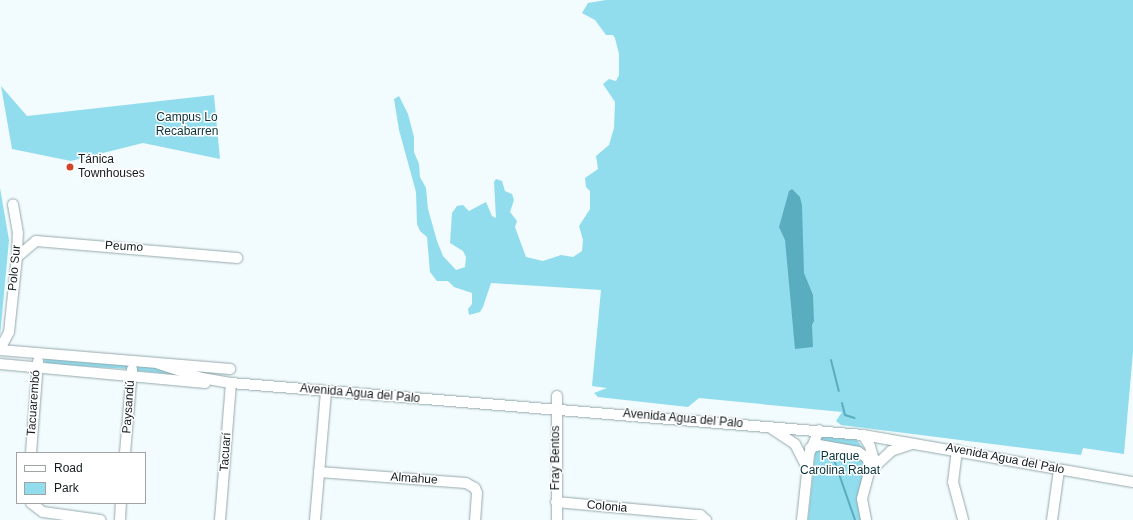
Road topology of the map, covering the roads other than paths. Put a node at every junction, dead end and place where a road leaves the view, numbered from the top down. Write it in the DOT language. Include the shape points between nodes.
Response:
graph roads {
  1 [pos="13,204"];
  2 [pos="17,257"];
  3 [pos="237,258"];
  4 [pos="9,332"];
  5 [pos="0,349"];
  6 [pos="19,351"];
  7 [pos="38,353"];
  8 [pos="133,362"];
  9 [pos="0,364"];
  10 [pos="159,364"];
  11 [pos="20,366"];
  12 [pos="37,367"];
  13 [pos="230,369"];
  14 [pos="131,375"];
  15 [pos="231,383"];
  16 [pos="326,391"];
  17 [pos="557,396"];
  18 [pos="556,409"];
  19 [pos="767,426"];
  20 [pos="819,430"];
  21 [pos="862,435"];
  22 [pos="917,443"];
  23 [pos="810,448"];
  24 [pos="957,450"];
  25 [pos="31,452"];
  26 [pos="125,452"];
  27 [pos="807,468"];
  28 [pos="871,469"];
  29 [pos="1059,470"];
  30 [pos="319,472"];
  31 [pos="1133,482"];
  32 [pos="556,502"];
  33 [pos="32,504"];
  34 [pos="121,504"];
  35 [pos="706,519"];
  36 [pos="100,520"];
  37 [pos="120,520"];
  38 [pos="220,520"];
  39 [pos="315,520"];
  40 [pos="475,520"];
  41 [pos="557,520"];
  42 [pos="802,520"];
  43 [pos="866,520"];
  44 [pos="963,520"];
  45 [pos="1052,520"];
  1 -- 2 [label="street, Polo Sur" via="18,233"];
  2 -- 3 [label="street, Peumo" via="36,241"];
  2 -- 4 [label="street, Polo Sur"];
  4 -- 5 [label="street, Polo Sur"];
  4 -- 6 [label="street, Polo Sur"];
  5 -- 6 [label="street, Avenida Agua del Palo"];
  6 -- 7 [label="street, Avenida Agua del Palo"];
  6 -- 11 [label="street"];
  7 -- 8 [label="street, Avenida Agua del Palo"];
  7 -- 12 [label="street, Tacuarembó"];
  8 -- 10 [label="street, Avenida Agua del Palo"];
  8 -- 14 [label="street, Paysandú"];
  9 -- 11 [label="street, Avenida Agua del Palo"];
  10 -- 13 [label="street, Avenida Agua del Palo"];
  10 -- 15 [label="street, Avenida Agua del Palo" via="202,378"];
  11 -- 12 [label="street, Avenida Agua del Palo"];
  12 -- 14 [label="street, Avenida Agua del Palo"];
  12 -- 25 [label="street, Tacuarembó"];
  14 -- 15 [label="street, Avenida Agua del Palo"];
  14 -- 26 [label="street, Paysandú"];
  15 -- 16 [label="street, Avenida Agua del Palo"];
  15 -- 38 [label="street, Tacuarí"];
  16 -- 18 [label="street, Avenida Agua del Palo"];
  16 -- 30 [label="street"];
  17 -- 18 [label="street, Fray Bentos"];
  18 -- 19 [label="street, Avenida Agua del Palo"];
  18 -- 32 [label="street, Fray Bentos"];
  19 -- 20 [label="street, Avenida Agua del Palo"];
  19 -- 27 [label="street" via="781,432 795,444"];
  20 -- 21 [label="street, Avenida Agua del Palo"];
  20 -- 23 [label="street"];
  21 -- 22 [label="street, Avenida Agua del Palo"];
  21 -- 28 [label="street" via="873,452"];
  22 -- 24 [label="street, Avenida Agua del Palo"];
  22 -- 28 [label="street" via="891,451"];
  23 -- 27 [label="street"];
  23 -- 28 [label="street" via="819,445 858,452 866,457"];
  24 -- 29 [label="street, Avenida Agua del Palo"];
  24 -- 44 [label="street" via="953,482"];
  27 -- 42 [label="street"];
  28 -- 43 [label="street" via="862,499"];
  29 -- 31 [label="street, Avenida Agua del Palo"];
  29 -- 45 [label="street"];
  30 -- 39 [label="street"];
  30 -- 40 [label="street, Almahue" via="466,483 475,488 477,493"];
  32 -- 35 [label="street, Colonia" via="700,515"];
  32 -- 41 [label="street, Fray Bentos"];
  33 -- 36 [label="street" via="43,512"];
  34 -- 37 [label="street"];
}
